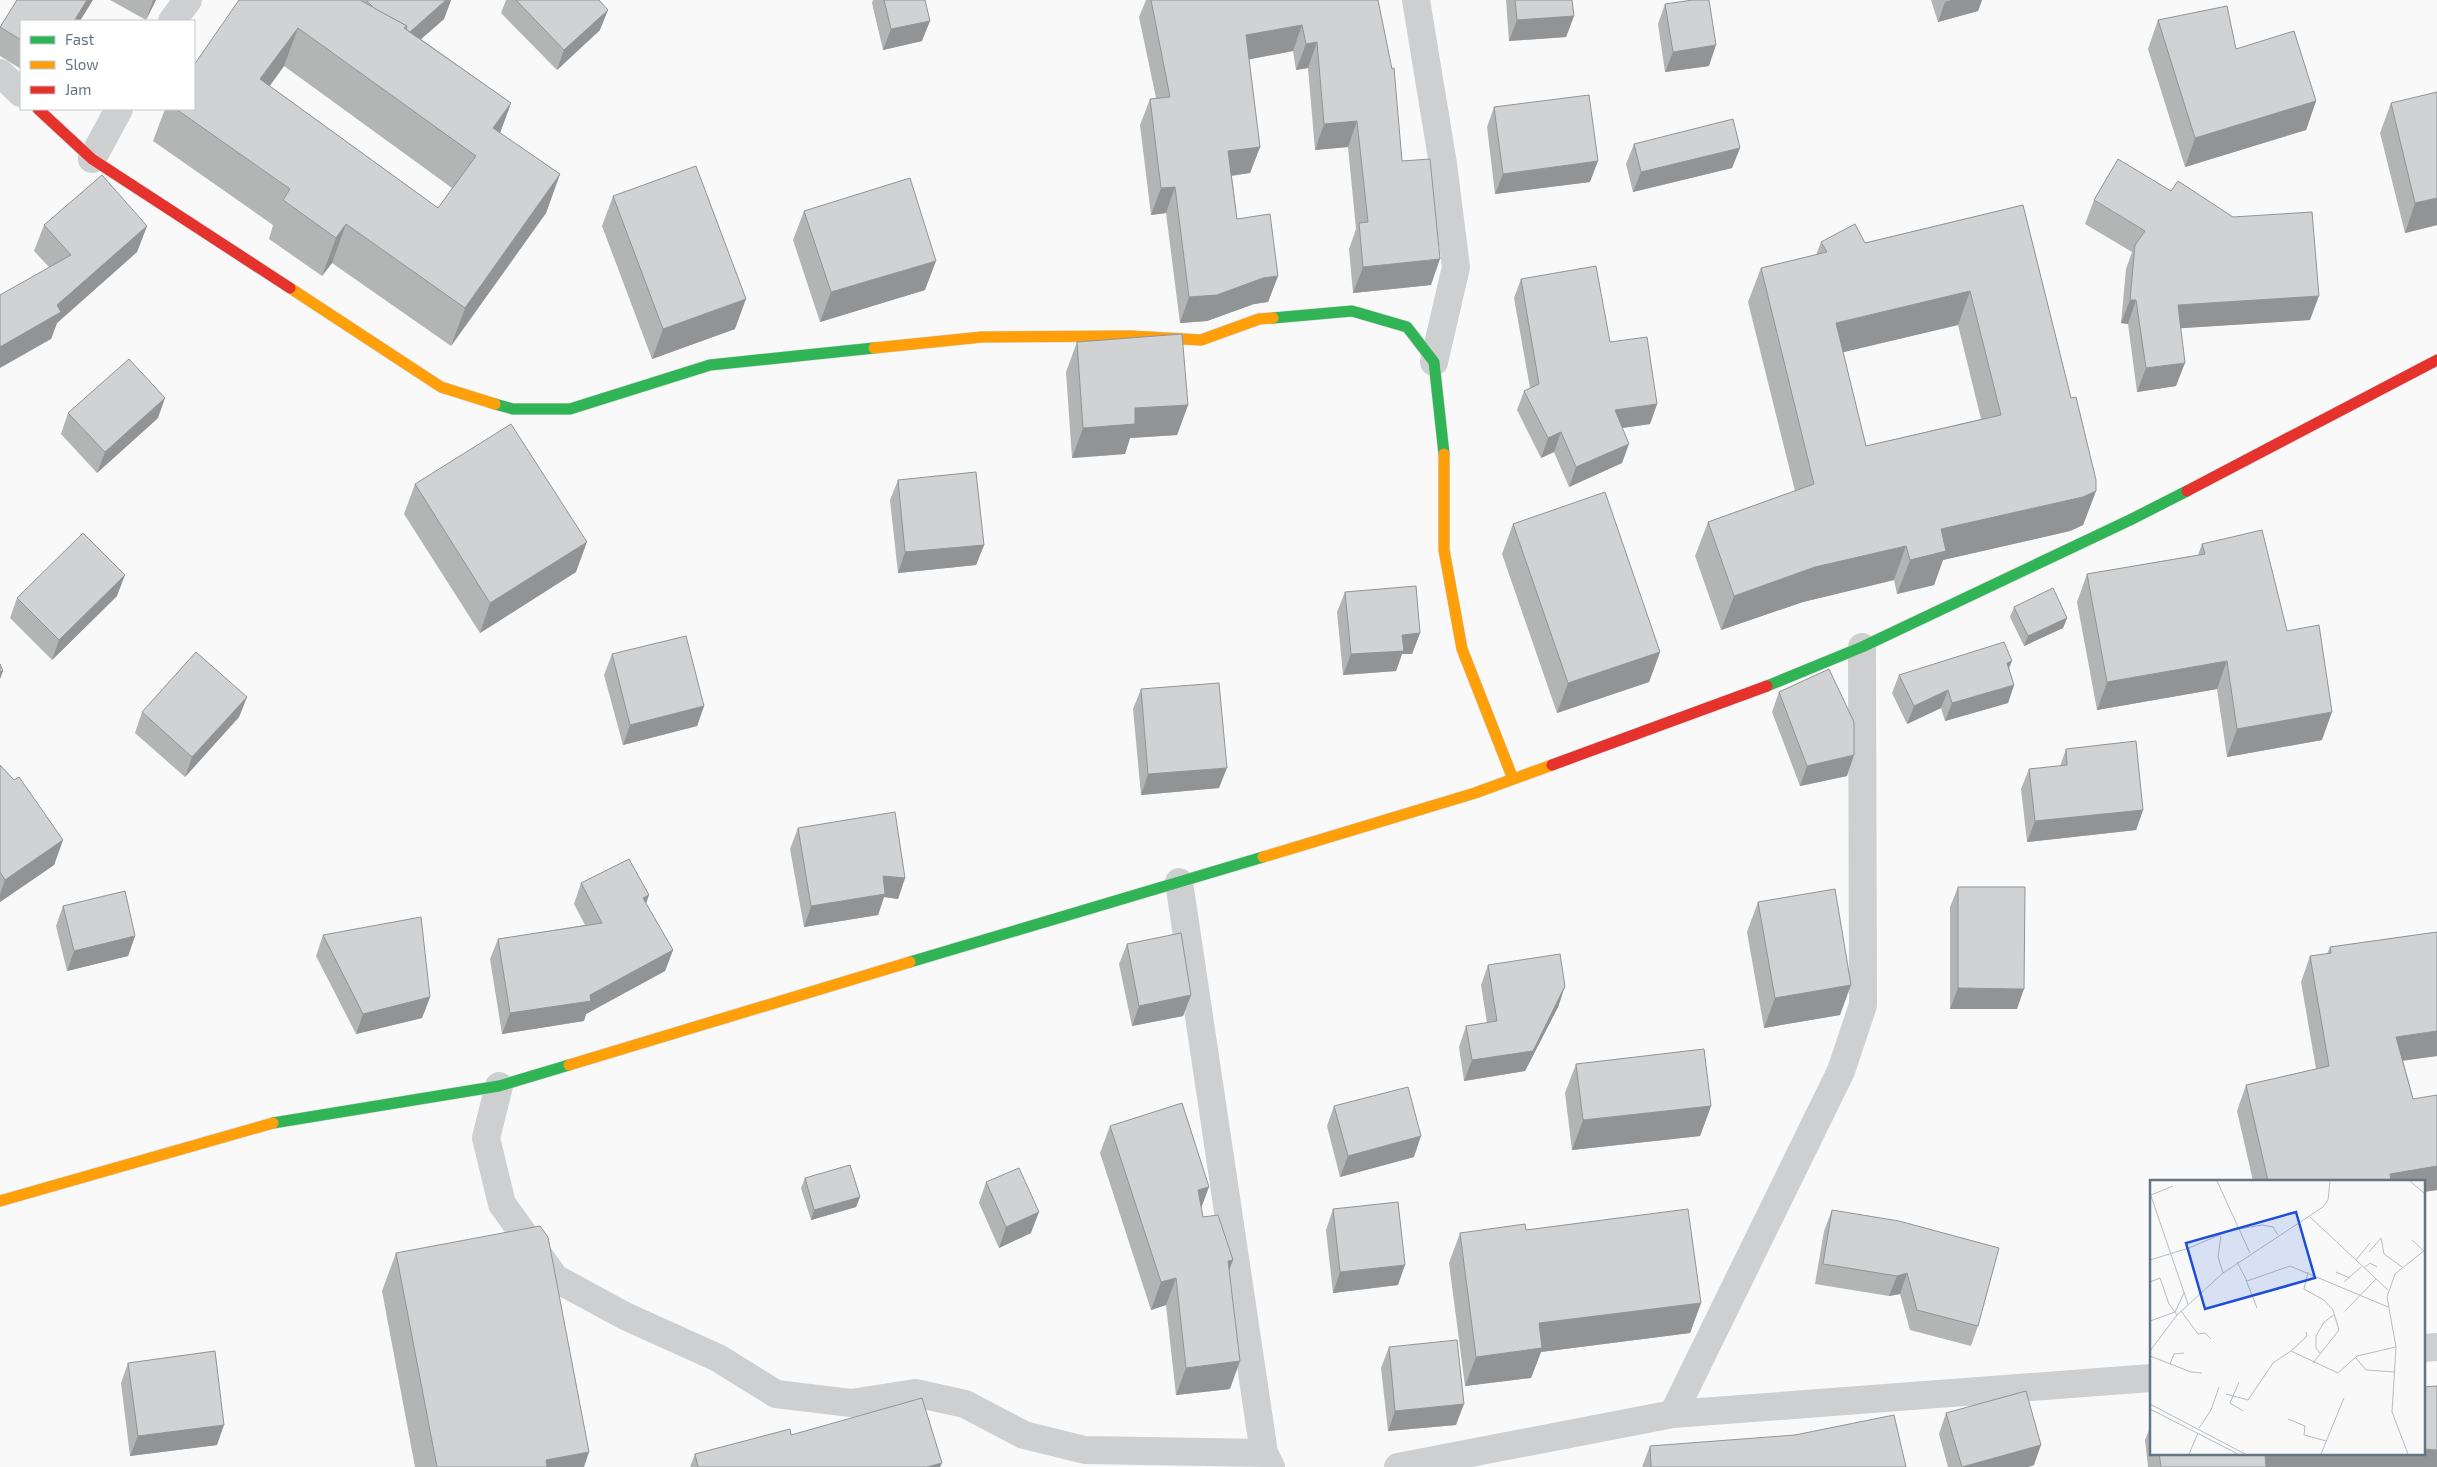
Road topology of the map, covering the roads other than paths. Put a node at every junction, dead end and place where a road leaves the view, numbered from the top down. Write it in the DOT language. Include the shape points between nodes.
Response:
graph roads {
  1 [pos="188,0"];
  2 [pos="1416,0"];
  3 [pos="173,20"];
  4 [pos="0,73"];
  5 [pos="20,92"];
  6 [pos="39,110"];
  7 [pos="118,110"];
  8 [pos="92,159"];
  9 [pos="2437,360"];
  10 [pos="1434,362"];
  11 [pos="1862,646"];
  12 [pos="1513,779"];
  13 [pos="1179,882"];
  14 [pos="499,1086"];
  15 [pos="0,1201"];
  16 [pos="2437,1347"];
  17 [pos="2424,1348"];
  18 [pos="2150,1378"];
  19 [pos="1673,1414"];
  20 [pos="1268,1460"];
  21 [pos="1398,1467"];
  1 -- 3 [label="street"];
  2 -- 10 [label="street" via="1456,267"];
  4 -- 5 [label="street"];
  6 -- 8 [label="street"];
  7 -- 8 [label="street"];
  8 -- 10 [label="street" via="441,388 513,409 570,409 710,365 982,337 1131,336 1201,340 1259,319 1352,311 1407,326"];
  9 -- 11 [label="street" via="2130,520"];
  10 -- 12 [label="street" via="1444,440 1444,550 1462,649"];
  11 -- 12 [label="street" via="1769,685"];
  11 -- 19 [label="street" via="1863,1005 1841,1071"];
  12 -- 13 [label="street"];
  13 -- 14 [label="street"];
  13 -- 20 [label="street"];
  14 -- 15 [label="street" via="280,1121"];
  14 -- 20 [label="street" via="486,1138 502,1204 556,1278 625,1316 718,1358 776,1394 851,1403 915,1393 965,1404 1024,1435 1085,1450"];
  16 -- 17 [label="street"];
  18 -- 19 [label="street"];
  19 -- 21 [label="street"];
}
